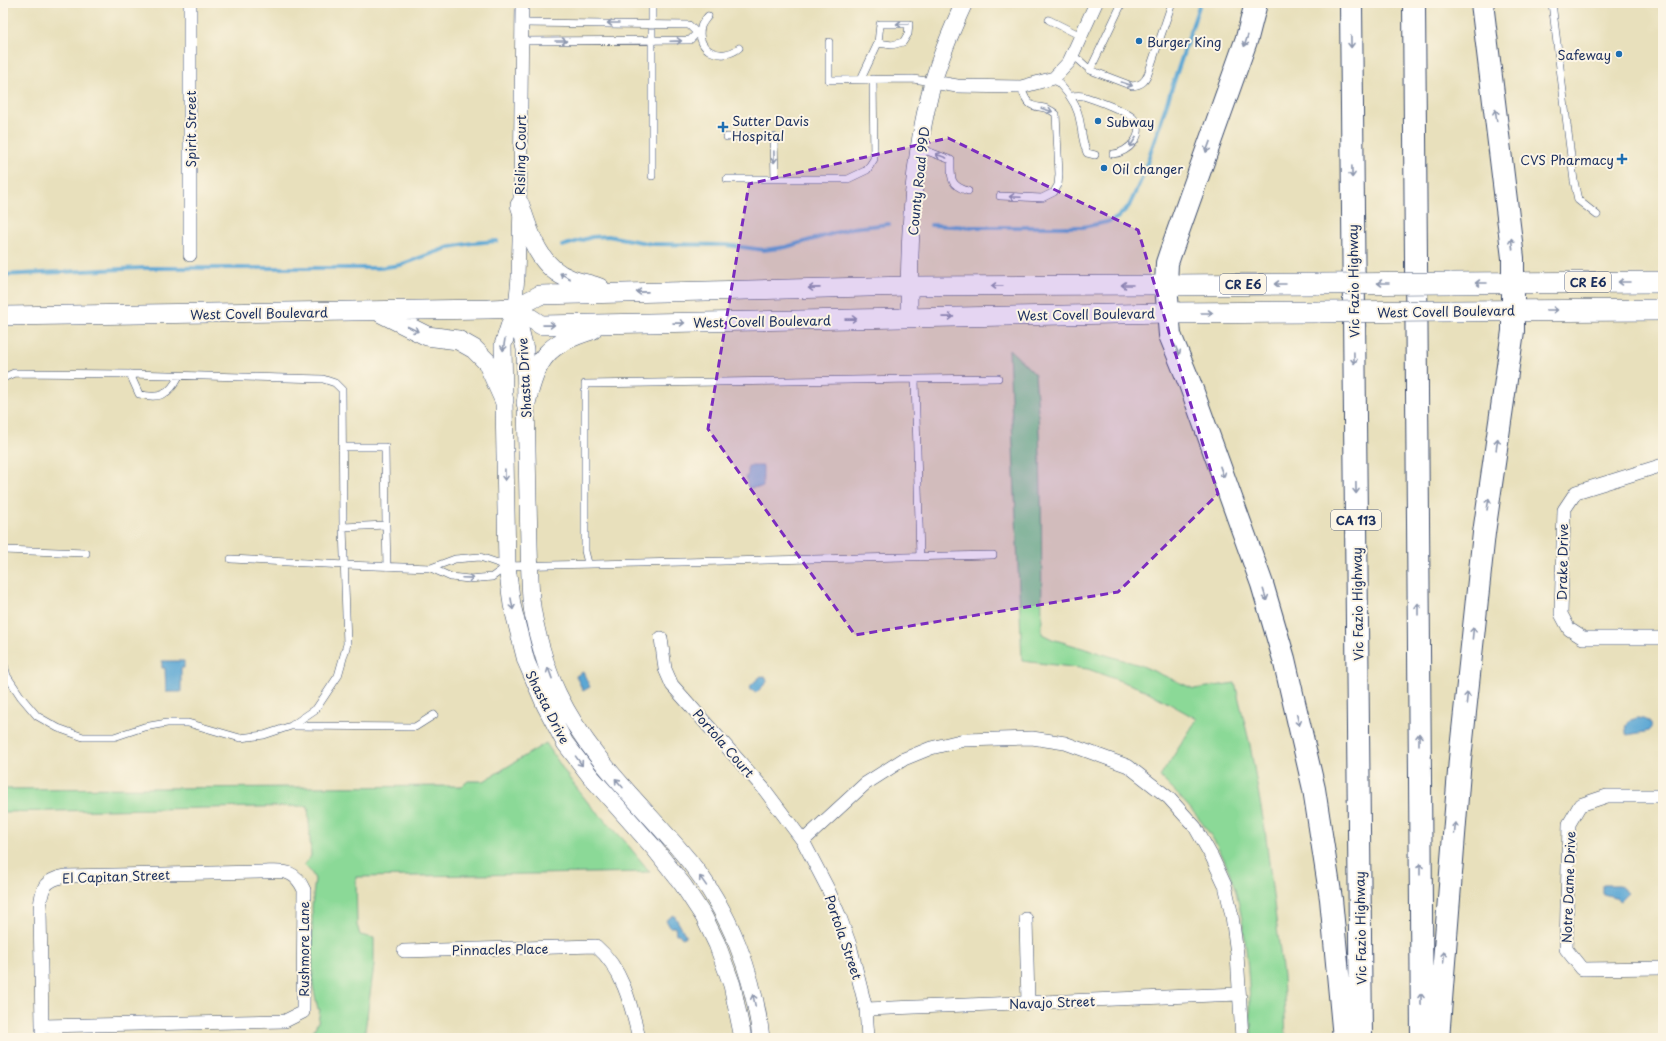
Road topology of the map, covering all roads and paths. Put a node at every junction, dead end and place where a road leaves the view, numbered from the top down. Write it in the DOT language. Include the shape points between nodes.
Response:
graph roads {
  1 [pos="190,3"];
  2 [pos="522,3"];
  3 [pos="652,3"];
  4 [pos="964,3"];
  5 [pos="1096,3"];
  6 [pos="1122,3"];
  7 [pos="1172,3"];
  8 [pos="1256,3"];
  9 [pos="1351,3"];
  10 [pos="1414,3"];
  11 [pos="1482,3"];
  12 [pos="1552,3"];
  13 [pos="708,16"];
  14 [pos="1049,20"];
  15 [pos="522,23"];
  16 [pos="652,24"];
  17 [pos="698,33"];
  18 [pos="1081,36"];
  19 [pos="522,41"];
  20 [pos="652,41"];
  21 [pos="829,42"];
  22 [pos="878,43"];
  23 [pos="739,48"];
  24 [pos="1072,56"];
  25 [pos="1090,70"];
  26 [pos="1054,78"];
  27 [pos="861,79"];
  28 [pos="874,79"];
  29 [pos="933,82"];
  30 [pos="1021,87"];
  31 [pos="1070,96"];
  32 [pos="727,137"];
  33 [pos="919,148"];
  34 [pos="1113,154"];
  35 [pos="1095,155"];
  36 [pos="652,176"];
  37 [pos="727,179"];
  38 [pos="775,179"];
  39 [pos="968,191"];
  40 [pos="1000,196"];
  41 [pos="520,205"];
  42 [pos="1597,215"];
  43 [pos="190,255"];
  44 [pos="1663,282"];
  45 [pos="1513,283"];
  46 [pos="1166,285"];
  47 [pos="909,286"];
  48 [pos="615,293"];
  49 [pos="1663,300"];
  50 [pos="515,308"];
  51 [pos="1513,310"];
  52 [pos="1663,310"];
  53 [pos="1624,311"];
  54 [pos="378,312"];
  55 [pos="1168,313"];
  56 [pos="3,316"];
  57 [pos="909,318"];
  58 [pos="612,325"];
  59 [pos="130,374"];
  60 [pos="179,376"];
  61 [pos="3,378"];
  62 [pos="998,378"];
  63 [pos="914,379"];
  64 [pos="504,400"];
  65 [pos="526,403"];
  66 [pos="342,447"];
  67 [pos="1663,465"];
  68 [pos="386,525"];
  69 [pos="343,527"];
  70 [pos="3,550"];
  71 [pos="86,553"];
  72 [pos="993,555"];
  73 [pos="920,557"];
  74 [pos="231,559"];
  75 [pos="588,563"];
  76 [pos="345,565"];
  77 [pos="530,565"];
  78 [pos="507,566"];
  79 [pos="387,567"];
  80 [pos="431,568"];
  81 [pos="661,638"];
  82 [pos="1663,638"];
  83 [pos="3,661"];
  84 [pos="434,715"];
  85 [pos="291,726"];
  86 [pos="1663,796"];
  87 [pos="803,841"];
  88 [pos="304,890"];
  89 [pos="1026,919"];
  90 [pos="404,951"];
  91 [pos="1663,968"];
  92 [pos="1239,994"];
  93 [pos="1028,1004"];
  94 [pos="866,1009"];
  95 [pos="285,1021"];
  96 [pos="42,1032"];
  97 [pos="639,1038"];
  98 [pos="743,1038"];
  99 [pos="761,1038"];
  100 [pos="868,1038"];
  101 [pos="1242,1038"];
  102 [pos="1344,1038"];
  103 [pos="1361,1038"];
  104 [pos="1422,1038"];
  105 [pos="1438,1038"];
  1 -- 43 [label="street, Spirit Street"];
  2 -- 15 [label="street, Risling Court"];
  3 -- 16 [label="lane"];
  4 -- 29 [label="street, County Road 99D" via="946,42"];
  5 -- 18 [label="street"];
  6 -- 25 [label="lane"];
  25 -- 7 [label="lane, one-way" via="1132,86 1140,85 1146,80"];
  8 -- 46 [label="highway, one-way" via="1247,38 1167,263"];
  9 -- 103 [label="highway, Vic Fazio Highway / CA 113, one-way"];
  104 -- 10 [label="highway, one-way"];
  45 -- 11 [label="highway, one-way" via="1512,244"];
  12 -- 42 [label="lane" via="1578,200"];
  13 -- 17 [label="lane"];
  14 -- 18 [label="lane"];
  16 -- 15 [label="lane, one-way"];
  15 -- 19 [label="street, Risling Court"];
  16 -- 17 [label="lane" via="689,25"];
  16 -- 20 [label="lane"];
  20 -- 17 [label="lane, one-way" via="690,40"];
  17 -- 23 [label="lane" via="706,47 718,55 733,53"];
  18 -- 24 [label="street"];
  19 -- 20 [label="lane, one-way"];
  19 -- 41 [label="street, Risling Court"];
  20 -- 36 [label="lane"];
  21 -- 27 [label="lane" via="829,80"];
  22 -- 22 [label="lane, one-way" via="892,45 903,42 908,34 909,24 880,24"];
  22 -- 27 [label="lane"];
  24 -- 25 [label="lane"];
  24 -- 26 [label="street"];
  26 -- 30 [label="street"];
  26 -- 31 [label="lane"];
  27 -- 28 [label="lane"];
  28 -- 29 [label="lane"];
  28 -- 38 [label="lane" via="874,159 867,170 848,179"];
  29 -- 30 [label="street" via="957,86"];
  29 -- 33 [label="street, County Road 99D"];
  30 -- 40 [label="lane, one-way" via="1028,104 1051,110 1056,114 1058,185 1054,192 1042,198"];
  31 -- 34 [label="lane, one-way" via="1082,96 1129,114 1135,120 1138,128 1132,147 1119,154"];
  31 -- 35 [label="lane" via="1078,114 1082,141 1087,153"];
  32 -- 38 [label="lane, one-way" via="774,137"];
  39 -- 33 [label="lane, one-way" via="959,189 951,179 951,160"];
  33 -- 47 [label="street, County Road 99D"];
  37 -- 38 [label="lane"];
  48 -- 41 [label="main road, one-way" via="570,279 553,270 537,250"];
  41 -- 50 [label="street, Risling Court"];
  44 -- 45 [label="main road, West Covell Boulevard / CR E6, one-way"];
  45 -- 46 [label="main road, West Covell Boulevard / CR E6, one-way, bridge"];
  45 -- 51 [label="highway"];
  46 -- 47 [label="main road, West Covell Boulevard / CR E6, one-way"];
  46 -- 55 [label="highway"];
  47 -- 48 [label="main road, West Covell Boulevard / CR E6, one-way"];
  47 -- 57 [label="street, County Road 99D"];
  48 -- 50 [label="main road, West Covell Boulevard / CR E6" via="540,295"];
  49 -- 53 [label="main road" via="1655,300"];
  50 -- 54 [label="main road, West Covell Boulevard / CR E6"];
  50 -- 58 [label="main road, West Covell Boulevard / CR E6, one-way" via="541,326"];
  50 -- 64 [label="street, Shasta Drive, one-way" via="503,345"];
  50 -- 65 [label="street, Shasta Drive" via="524,345"];
  51 -- 53 [label="main road, West Covell Boulevard / CR E6, one-way"];
  55 -- 51 [label="main road, West Covell Boulevard / CR E6, one-way, bridge"];
  105 -- 51 [label="highway, one-way" via="1460,759 1483,540 1513,336"];
  52 -- 53 [label="main road, West Covell Boulevard / CR E6"];
  54 -- 56 [label="main road, West Covell Boulevard / CR E6"];
  54 -- 64 [label="main road, one-way" via="427,336 458,340 474,349 487,362"];
  57 -- 55 [label="main road, West Covell Boulevard / CR E6, one-way"];
  55 -- 102 [label="highway, one-way" via="1170,335 1262,584 1284,658 1314,790 1331,899"];
  58 -- 57 [label="main road, West Covell Boulevard / CR E6, one-way"];
  58 -- 65 [label="main road" via="561,342 544,356 532,377"];
  59 -- 60 [label="lane"];
  59 -- 60 [label="lane" via="139,394 150,397 164,395 174,386"];
  59 -- 61 [label="lane" via="14,373"];
  60 -- 66 [label="lane" via="323,378 335,383 342,390"];
  62 -- 63 [label="lane"];
  63 -- 73 [label="lane"];
  63 -- 75 [label="lane" via="585,384 585,551"];
  64 -- 78 [label="street, Shasta Drive, one-way"];
  65 -- 77 [label="street, Shasta Drive"];
  66 -- 68 [label="lane" via="386,447"];
  66 -- 69 [label="lane"];
  67 -- 82 [label="street, Drake Drive" via="1576,492 1564,510 1561,614 1569,629 1583,638"];
  68 -- 69 [label="lane"];
  68 -- 79 [label="lane"];
  69 -- 76 [label="lane"];
  70 -- 71 [label="lane"];
  72 -- 73 [label="lane"];
  73 -- 75 [label="lane"];
  74 -- 76 [label="lane"];
  75 -- 77 [label="lane"];
  76 -- 79 [label="lane"];
  76 -- 85 [label="lane" via="347,644 338,676 316,709"];
  77 -- 78 [label="lane"];
  99 -- 77 [label="street, Shasta Drive, one-way" via="752,987 742,955 711,893 689,862 616,780 578,728 558,694 541,644 532,602"];
  78 -- 80 [label="lane" via="480,557 455,559"];
  80 -- 78 [label="lane, one-way" via="451,577 469,579 492,577"];
  78 -- 98 [label="street, Shasta Drive, one-way" via="512,605 526,661 546,705 565,743 591,777 654,848 704,917 732,985"];
  79 -- 80 [label="lane"];
  81 -- 87 [label="street, Portola Court" via="664,669 672,685 764,789"];
  83 -- 85 [label="lane" via="20,697 38,716 58,728 83,737 114,737 144,727 167,723 188,724 240,738 264,735"];
  84 -- 85 [label="lane" via="415,727"];
  86 -- 91 [label="street, Notre Dame Drive" via="1607,796 1580,805 1569,824 1566,950 1582,968"];
  87 -- 92 [label="street" via="865,784 904,759 931,748 964,740 1032,738 1065,743 1097,754 1128,766 1169,798 1195,827 1224,885 1232,916"];
  87 -- 94 [label="street, Portola Street" via="840,917 850,945"];
  88 -- 95 [label="street, Rushmore Lane" via="303,1012"];
  88 -- 96 [label="street, El Capitan Street" via="300,881 288,872 55,878 46,883 42,891 40,910"];
  89 -- 93 [label="street"];
  90 -- 97 [label="street, Pinnacles Place" via="596,946 608,956 618,973 631,1003"];
  92 -- 93 [label="street, Navajo Street"];
  92 -- 101 [label="street"];
  93 -- 94 [label="street, Navajo Street"];
  94 -- 100 [label="street, Portola Street"];
  95 -- 96 [label="street, El Capitan Street"];
}
